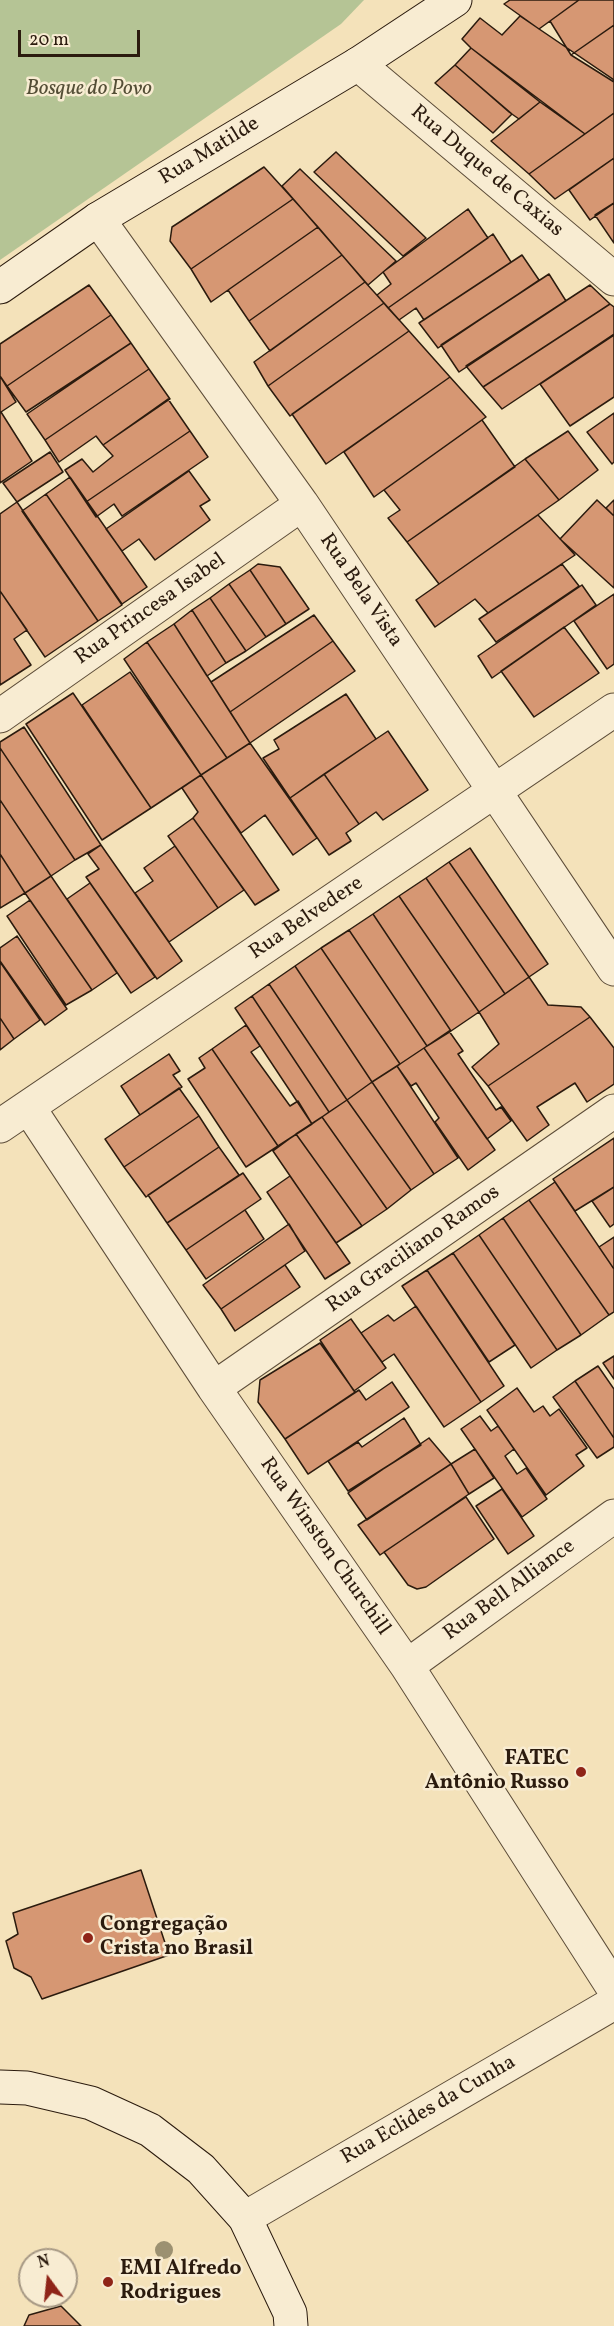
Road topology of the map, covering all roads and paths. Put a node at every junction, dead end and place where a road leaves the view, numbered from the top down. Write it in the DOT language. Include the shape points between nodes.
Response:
graph roads {
  1 [pos="455,0"];
  2 [pos="425,10"];
  3 [pos="358,64"];
  4 [pos="98,219"];
  5 [pos="614,279"];
  6 [pos="0,287"];
  7 [pos="302,504"];
  8 [pos="614,710"];
  9 [pos="0,716"];
  10 [pos="495,792"];
  11 [pos="614,969"];
  12 [pos="29,1108"];
  13 [pos="614,1111"];
  14 [pos="0,1126"];
  15 [pos="214,1388"];
  16 [pos="614,1516"];
  17 [pos="407,1666"];
  18 [pos="614,1989"];
  19 [pos="614,2003"];
  20 [pos="0,2087"];
  21 [pos="245,2218"];
  22 [pos="291,2326"];
  1 -- 2 [label="street, Rua Matilde"];
  2 -- 3 [label="street, Rua Matilde"];
  3 -- 4 [label="street, Rua Matilde"];
  3 -- 5 [label="street, Rua Duque de Caxias"];
  4 -- 6 [label="street, Rua Matilde"];
  4 -- 7 [label="street, Rua Bela Vista"];
  7 -- 9 [label="street, Rua Princesa Isabel"];
  7 -- 10 [label="street, Rua Bela Vista"];
  8 -- 10 [label="street, Rua Belvedere"];
  10 -- 11 [label="street, Rua Bela Vista"];
  10 -- 12 [label="street, Rua Belvedere"];
  12 -- 14 [label="street, Rua Belvedere"];
  12 -- 15 [label="street, Rua Winston Churchill"];
  13 -- 15 [label="street, Rua Graciliano Ramos"];
  15 -- 17 [label="street, Rua Winston Churchill"];
  16 -- 17 [label="street, Rua Bell Alliance"];
  17 -- 18 [label="street, Rua Winston Churchill"];
  19 -- 21 [label="street, Rua Eclides da Cunha"];
  20 -- 21 [label="street" via="27,2088 91,2103 150,2130 201,2169"];
  21 -- 22 [label="street" via="290,2313"];
}
